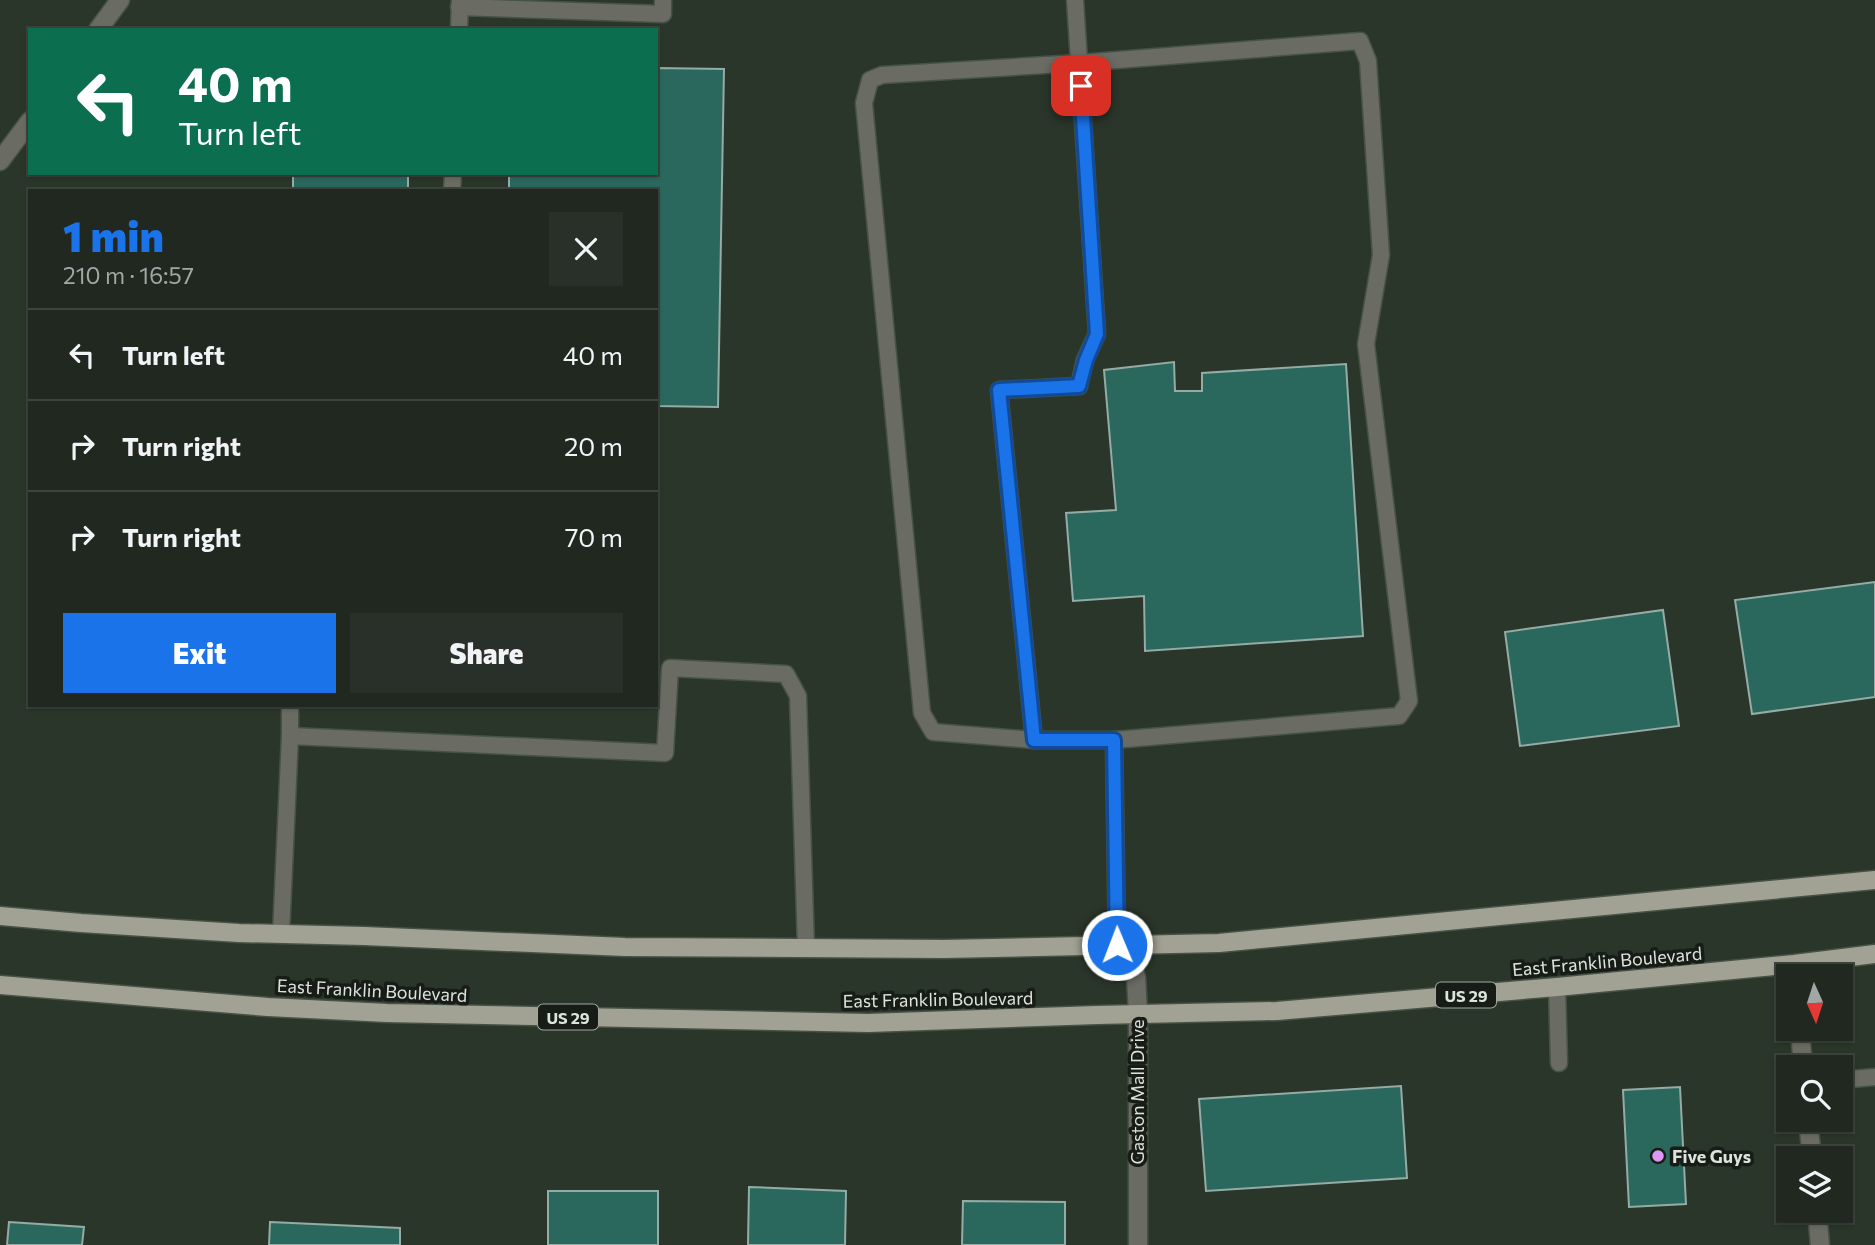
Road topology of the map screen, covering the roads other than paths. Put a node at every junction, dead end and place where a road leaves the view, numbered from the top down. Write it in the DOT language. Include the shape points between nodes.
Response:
graph roads {
  1 [pos="120,0"];
  2 [pos="663,0"];
  3 [pos="1075,0"];
  4 [pos="459,4"];
  5 [pos="99,28"];
  6 [pos="459,28"];
  7 [pos="1079,63"];
  8 [pos="28,124"];
  9 [pos="0,161"];
  10 [pos="290,707"];
  11 [pos="290,736"];
  12 [pos="1034,740"];
  13 [pos="1114,740"];
  14 [pos="1875,880"];
  15 [pos="5,918"];
  16 [pos="281,934"];
  17 [pos="1117,945"];
  18 [pos="806,948"];
  19 [pos="1875,954"];
  20 [pos="1825,964"];
  21 [pos="1776,971"];
  22 [pos="0,985"];
  23 [pos="1557,987"];
  24 [pos="1138,1014"];
  25 [pos="1559,1063"];
  26 [pos="1875,1077"];
  27 [pos="1853,1079"];
  28 [pos="1818,1223"];
  29 [pos="1138,1245"];
  30 [pos="1821,1245"];
  1 -- 5 [label="street"];
  2 -- 4 [label="lane" via="663,14"];
  3 -- 7 [label="lane"];
  4 -- 6 [label="lane"];
  7 -- 12 [label="lane" via="1097,334 1079,386 999,390"];
  7 -- 12 [label="lane" via="882,75 870,80 864,103 922,713 933,732"];
  7 -- 13 [label="lane" via="1360,41 1368,61 1381,255 1366,344 1409,701 1399,716"];
  8 -- 9 [label="street"];
  10 -- 11 [label="lane"];
  11 -- 16 [label="lane"];
  11 -- 18 [label="lane" via="665,753 670,668 786,674 798,696"];
  12 -- 13 [label="lane"];
  13 -- 17 [label="lane"];
  14 -- 17 [label="main road" via="1219,943"];
  15 -- 16 [label="main road"];
  16 -- 18 [label="main road" via="625,947"];
  17 -- 18 [label="main road"];
  17 -- 24 [label="street, Gaston Mall Drive" via="1136,977"];
  19 -- 20 [label="main road, East Franklin Boulevard / US 29"];
  21 -- 23 [label="main road, East Franklin Boulevard / US 29"];
  22 -- 24 [label="main road, East Franklin Boulevard / US 29" via="282,1007 514,1017 867,1023"];
  23 -- 24 [label="main road, East Franklin Boulevard / US 29" via="1277,1011"];
  23 -- 25 [label="lane"];
  24 -- 29 [label="street, Gaston Mall Drive"];
  26 -- 27 [label="lane"];
  28 -- 30 [label="street"];
}
